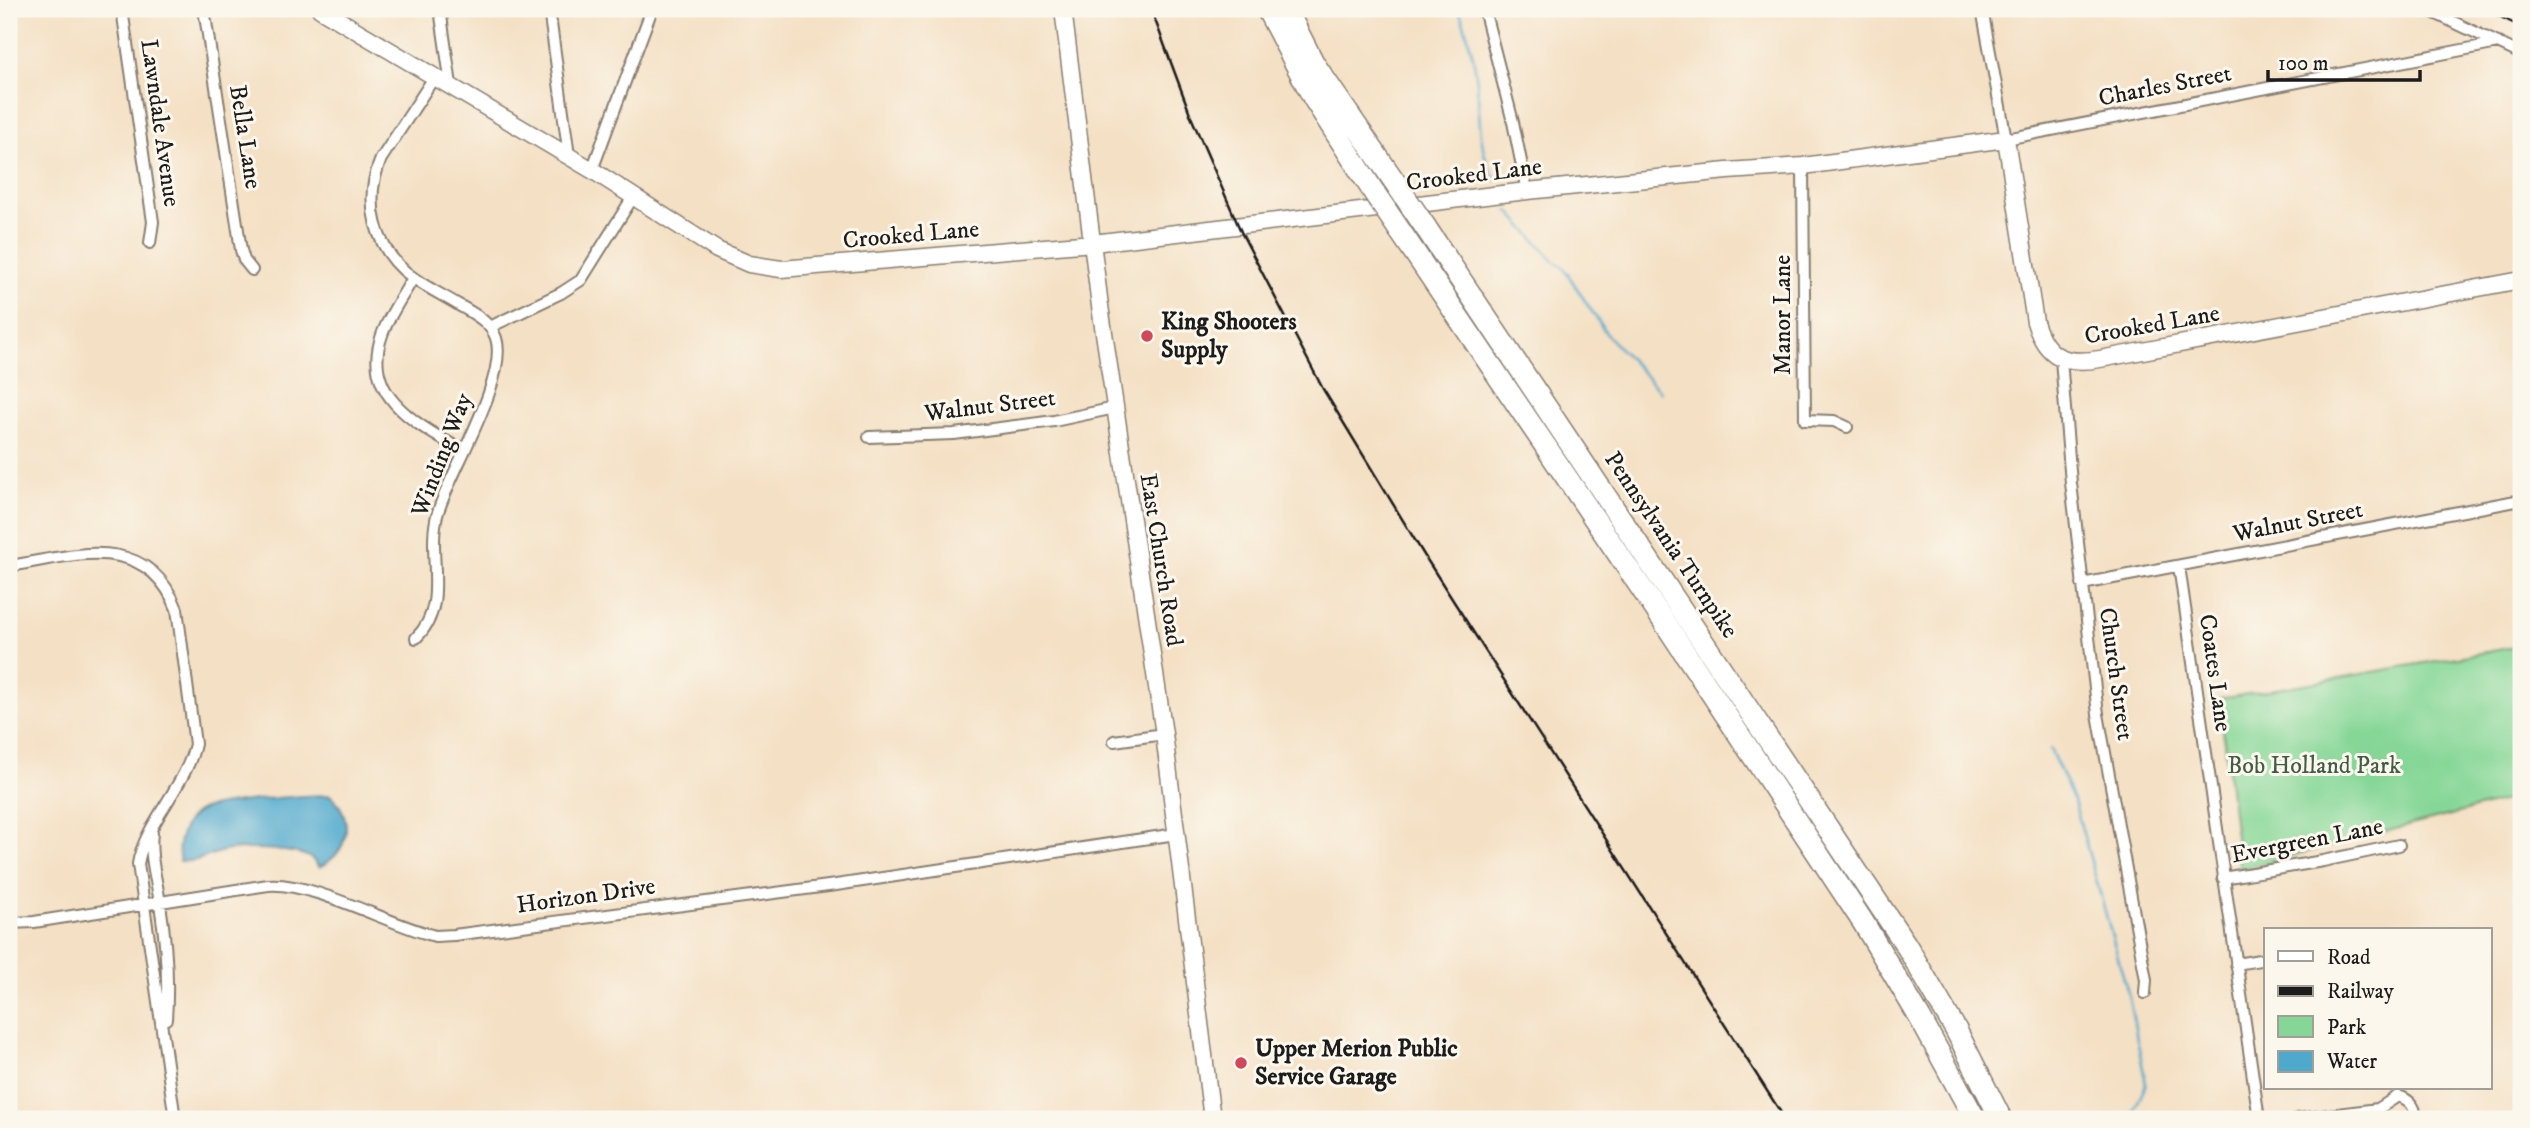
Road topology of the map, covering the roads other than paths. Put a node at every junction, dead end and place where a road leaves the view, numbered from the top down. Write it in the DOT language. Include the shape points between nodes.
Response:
graph roads {
  1 [pos="122,9"];
  2 [pos="204,9"];
  3 [pos="440,9"];
  4 [pos="549,9"];
  5 [pos="652,9"];
  6 [pos="1063,9"];
  7 [pos="1267,9"];
  8 [pos="1286,9"];
  9 [pos="1484,9"];
  10 [pos="1982,9"];
  11 [pos="2426,9"];
  12 [pos="327,11"];
  13 [pos="2498,43"];
  14 [pos="2521,54"];
  15 [pos="435,76"];
  16 [pos="451,85"];
  17 [pos="2006,139"];
  18 [pos="569,156"];
  19 [pos="1803,166"];
  20 [pos="592,170"];
  21 [pos="1527,191"];
  22 [pos="633,197"];
  23 [pos="150,243"];
  24 [pos="1093,243"];
  25 [pos="252,270"];
  26 [pos="413,278"];
  27 [pos="2521,280"];
  28 [pos="490,327"];
  29 [pos="2061,359"];
  30 [pos="1115,408"];
  31 [pos="1847,427"];
  32 [pos="869,437"];
  33 [pos="463,451"];
  34 [pos="2521,500"];
  35 [pos="9,566"];
  36 [pos="2179,566"];
  37 [pos="2082,583"];
  38 [pos="416,638"];
  39 [pos="1164,734"];
  40 [pos="1114,741"];
  41 [pos="152,830"];
  42 [pos="1176,834"];
  43 [pos="2399,845"];
  44 [pos="2223,878"];
  45 [pos="160,903"];
  46 [pos="144,906"];
  47 [pos="9,923"];
  48 [pos="2264,959"];
  49 [pos="2236,964"];
  50 [pos="2145,993"];
  51 [pos="164,1037"];
  52 [pos="175,1119"];
  53 [pos="1212,1119"];
  54 [pos="1975,1119"];
  55 [pos="2001,1119"];
  56 [pos="2259,1119"];
  57 [pos="2297,1119"];
  58 [pos="2414,1119"];
  1 -- 23 [label="street, Lawndale Avenue" via="153,222"];
  2 -- 25 [label="street, Bella Lane" via="241,250"];
  3 -- 16 [label="street"];
  4 -- 18 [label="street"];
  5 -- 20 [label="street"];
  6 -- 24 [label="street, East Church Road"];
  7 -- 54 [label="highway, Pennsylvania Turnpike, bridge" via="1313,97 1375,194 1863,922"];
  8 -- 55 [label="highway, Pennsylvania Turnpike, bridge" via="1314,64 1906,945"];
  9 -- 21 [label="street"];
  10 -- 17 [label="street"];
  11 -- 13 [label="street"];
  12 -- 15 [label="street, Crooked Lane"];
  13 -- 14 [label="street"];
  13 -- 17 [label="street, Charles Street"];
  15 -- 16 [label="street, Crooked Lane"];
  15 -- 26 [label="street" via="382,159 372,191 380,238 393,260"];
  16 -- 18 [label="street, Crooked Lane"];
  17 -- 19 [label="street, Crooked Lane"];
  17 -- 29 [label="street, Crooked Lane" via="2035,322 2040,337"];
  18 -- 20 [label="street, Crooked Lane"];
  19 -- 21 [label="street, Crooked Lane"];
  19 -- 31 [label="street, Manor Lane" via="1805,421 1834,421"];
  20 -- 22 [label="street, Crooked Lane"];
  21 -- 24 [label="street, Crooked Lane"];
  22 -- 24 [label="street, Crooked Lane" via="717,250 765,268"];
  22 -- 28 [label="street" via="581,280"];
  24 -- 30 [label="street, East Church Road"];
  26 -- 28 [label="street"];
  26 -- 33 [label="street" via="381,337 378,360 383,385 410,419"];
  27 -- 29 [label="street, Crooked Lane" via="2100,359"];
  28 -- 33 [label="street, Winding Way" via="497,345 495,374"];
  29 -- 37 [label="street, Church Street"];
  30 -- 32 [label="street, Walnut Street" via="954,434"];
  30 -- 39 [label="street, East Church Road"];
  33 -- 38 [label="street, Winding Way" via="435,521 434,607"];
  34 -- 36 [label="street, Walnut Street"];
  35 -- 41 [label="street" via="117,554 157,577 174,601 195,744"];
  36 -- 37 [label="street, Walnut Street"];
  36 -- 44 [label="street, Coates Lane"];
  37 -- 50 [label="street, Church Street" via="2098,714"];
  39 -- 40 [label="street"];
  39 -- 42 [label="street, East Church Road"];
  41 -- 45 [label="street" via="151,854"];
  41 -- 46 [label="street" via="138,864"];
  42 -- 45 [label="street, Horizon Drive" via="454,935 435,936 286,884"];
  42 -- 53 [label="street, East Church Road"];
  43 -- 44 [label="street, Evergreen Lane"];
  44 -- 49 [label="street, Coates Lane"];
  45 -- 46 [label="street, Horizon Drive"];
  45 -- 51 [label="street" via="168,982"];
  46 -- 47 [label="street, Horizon Drive"];
  46 -- 51 [label="street"];
  48 -- 49 [label="street"];
  49 -- 56 [label="street, Coates Lane"];
  51 -- 52 [label="street"];
  57 -- 58 [label="street" via="2378,1109 2399,1097 2414,1107"];
}
